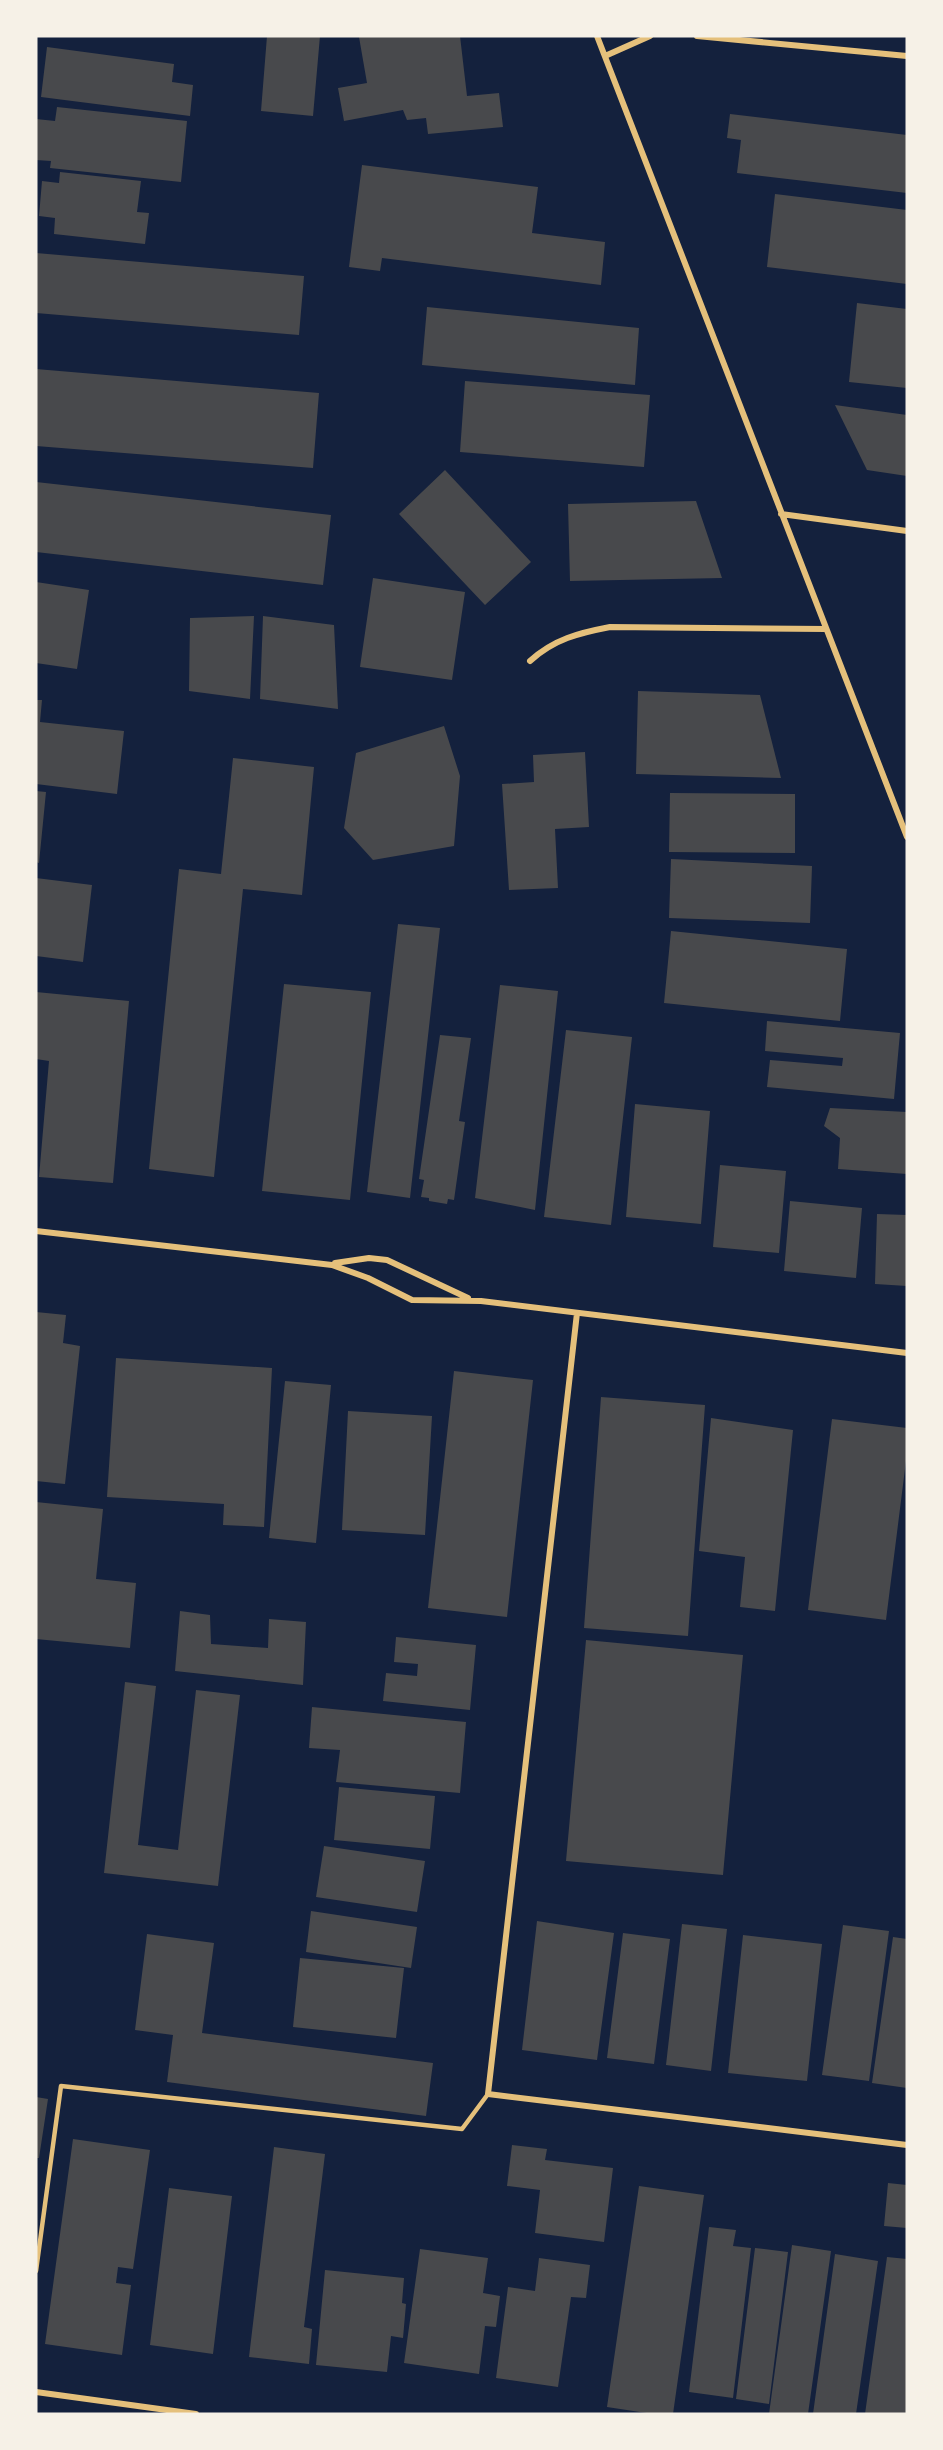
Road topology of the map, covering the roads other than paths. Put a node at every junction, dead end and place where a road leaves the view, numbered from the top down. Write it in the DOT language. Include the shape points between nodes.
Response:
graph roads {
  1 [pos="597,36"];
  2 [pos="650,36"];
  3 [pos="697,36"];
  4 [pos="604,56"];
  5 [pos="907,56"];
  6 [pos="781,514"];
  7 [pos="907,531"];
  8 [pos="826,629"];
  9 [pos="530,661"];
  10 [pos="907,837"];
  11 [pos="36,1231"];
  12 [pos="322,1264"];
  13 [pos="481,1301"];
  14 [pos="577,1313"];
  15 [pos="907,1353"];
  16 [pos="488,2094"];
  17 [pos="907,2145"];
  18 [pos="36,2271"];
  19 [pos="36,2392"];
  20 [pos="196,2414"];
  1 -- 4 [label="street"];
  2 -- 4 [label="street"];
  3 -- 5 [label="street"];
  4 -- 6 [label="street"];
  6 -- 7 [label="street"];
  6 -- 8 [label="street"];
  8 -- 9 [label="street" via="610,627 583,632 547,646"];
  8 -- 10 [label="street"];
  11 -- 12 [label="street"];
  12 -- 13 [label="street" via="359,1274 412,1300"];
  12 -- 13 [label="street" via="381,1259"];
  13 -- 14 [label="street"];
  14 -- 15 [label="street"];
  14 -- 16 [label="street"];
  16 -- 17 [label="street"];
  16 -- 18 [label="lane" via="462,2129 62,2086"];
  19 -- 20 [label="street"];
}
